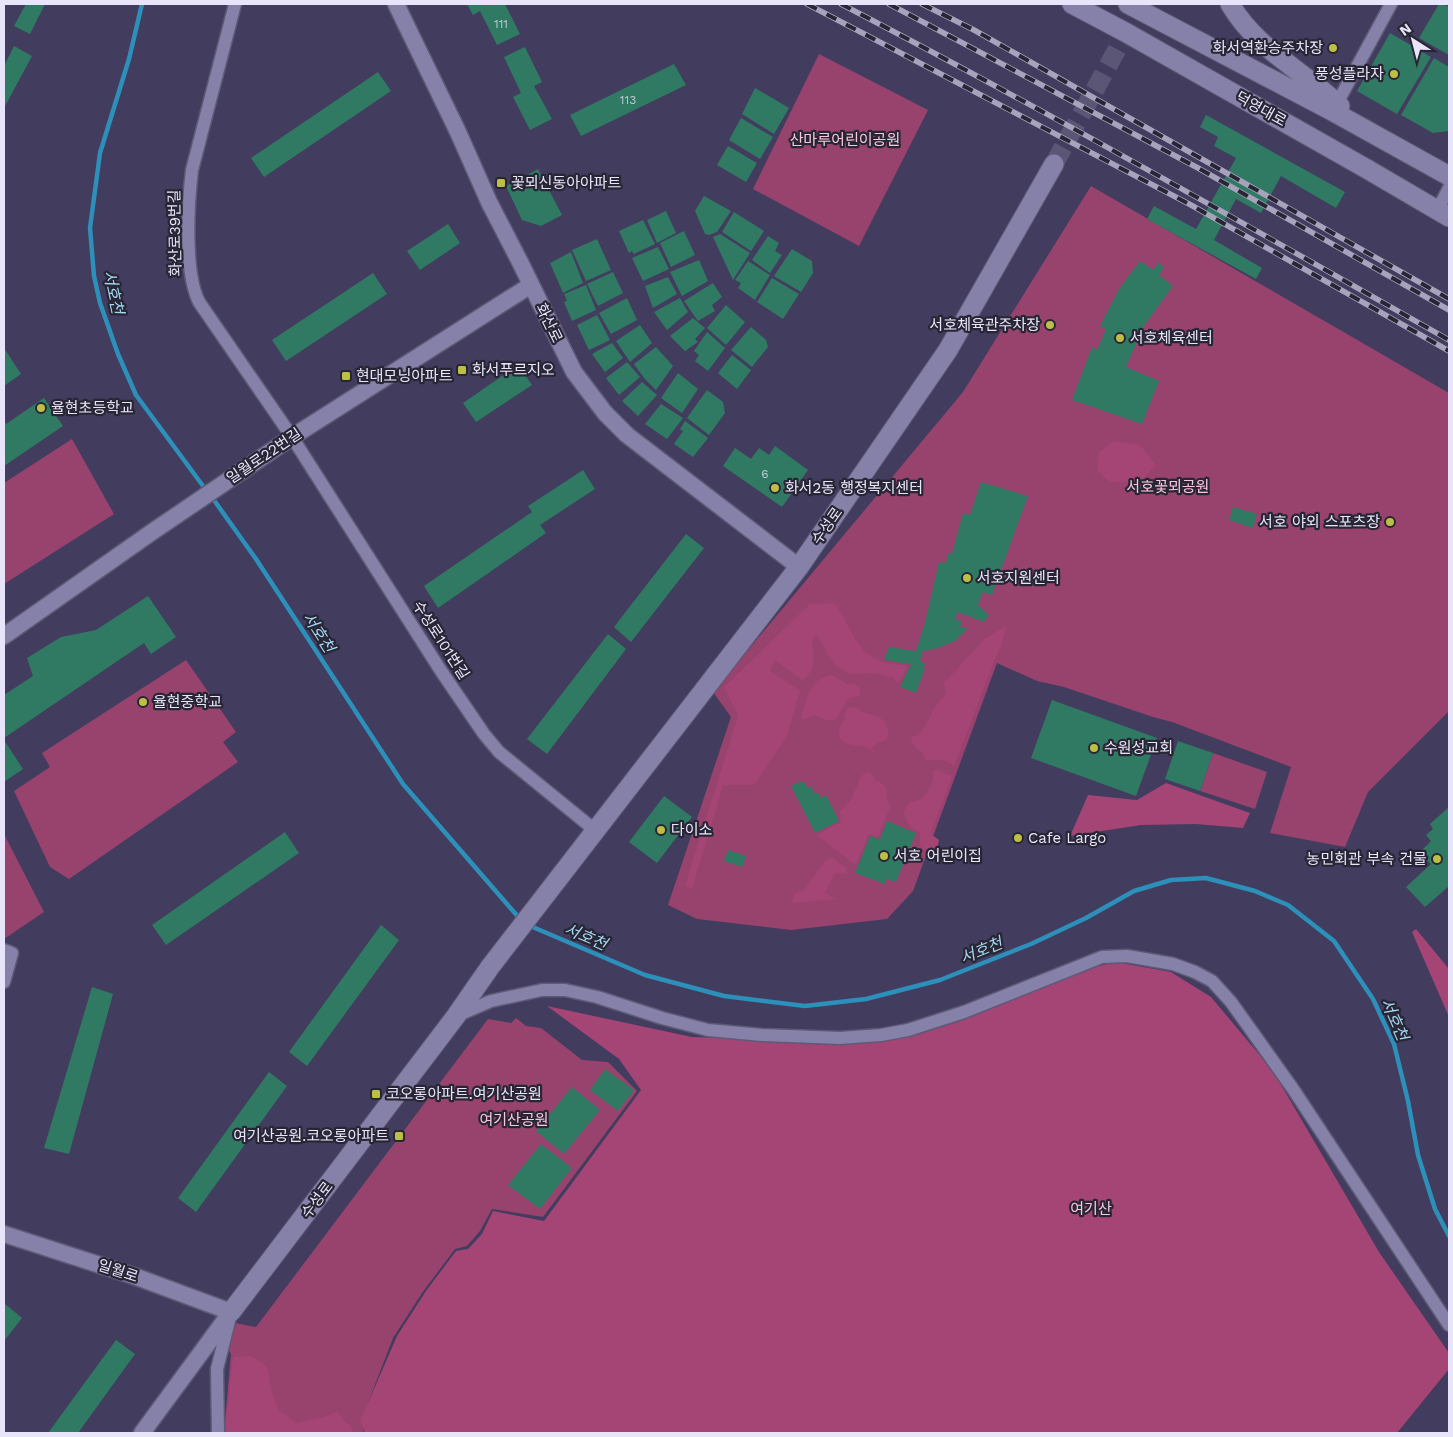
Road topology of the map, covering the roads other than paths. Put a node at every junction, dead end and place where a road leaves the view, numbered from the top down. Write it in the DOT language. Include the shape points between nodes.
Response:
graph roads {
  1 [pos="235,4"];
  2 [pos="396,4"];
  3 [pos="1072,4"];
  4 [pos="1128,4"];
  5 [pos="1230,4"];
  6 [pos="1391,4"];
  7 [pos="1335,107"];
  8 [pos="1054,164"];
  9 [pos="1449,176"];
  10 [pos="1449,188"];
  11 [pos="1443,214"];
  12 [pos="531,285"];
  13 [pos="292,437"];
  14 [pos="799,567"];
  15 [pos="4,636"];
  16 [pos="596,831"];
  17 [pos="4,950"];
  18 [pos="4,982"];
  19 [pos="456,1016"];
  20 [pos="4,1234"];
  21 [pos="231,1312"];
  22 [pos="1449,1325"];
  23 [pos="142,1433"];
  24 [pos="218,1433"];
  1 -- 13 [label="street, 화산로39번길" via="192,170 189,212 192,282 198,302"];
  2 -- 12 [label="street, 화산로"];
  3 -- 11 [label="main road, 덕영대로"];
  4 -- 7 [label="main road, 덕영대로"];
  5 -- 7 [label="main road" via="1238,18 1267,49"];
  6 -- 7 [label="street"];
  7 -- 9 [label="main road" via="1362,128"];
  8 -- 14 [label="main road, 수성로" via="948,350"];
  10 -- 11 [label="street"];
  12 -- 13 [label="street, 일월로22번길"];
  12 -- 14 [label="street, 화산로" via="574,372 605,413 633,440"];
  13 -- 15 [label="street, 일월로22번길"];
  13 -- 16 [label="street, 수성로101번길" via="484,734 499,752"];
  14 -- 16 [label="main road, 수성로"];
  16 -- 19 [label="main road, 수성로"];
  17 -- 18 [label="street" via="12,953"];
  19 -- 21 [label="main road, 수성로"];
  19 -- 22 [label="street" via="491,1001 542,990 565,990 708,1030 840,1038 908,1030 964,1012 1102,958 1128,956 1174,964 1212,981 1231,1002 1278,1067"];
  20 -- 21 [label="street, 일월로" via="134,1276"];
  21 -- 23 [label="street, 수성로"];
  21 -- 24 [label="street" via="217,1369"];
}
